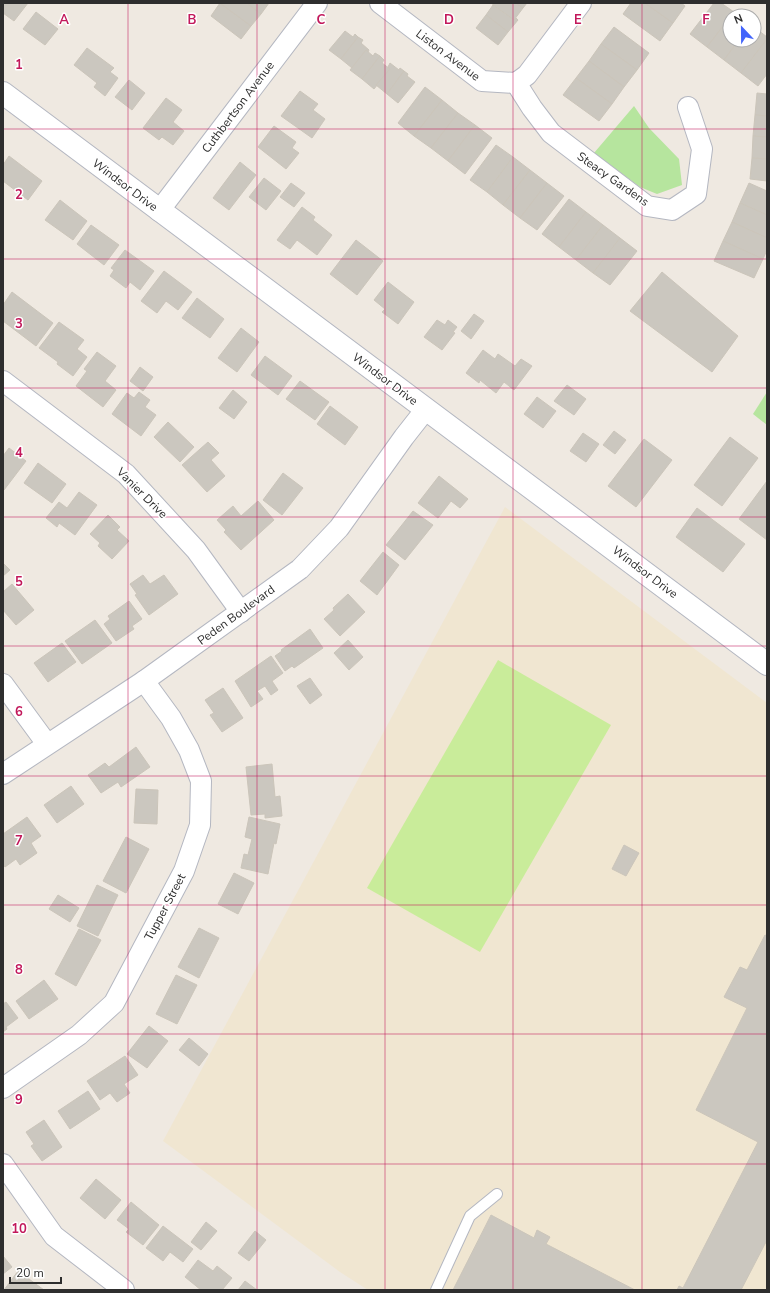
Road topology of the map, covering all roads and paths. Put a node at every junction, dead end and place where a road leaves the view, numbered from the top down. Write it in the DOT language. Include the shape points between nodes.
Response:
graph roads {
  1 [pos="317,3"];
  2 [pos="380,3"];
  3 [pos="581,3"];
  4 [pos="516,83"];
  5 [pos="3,93"];
  6 [pos="688,107"];
  7 [pos="159,211"];
  8 [pos="3,382"];
  9 [pos="426,409"];
  10 [pos="242,612"];
  11 [pos="767,664"];
  12 [pos="144,681"];
  13 [pos="3,684"];
  14 [pos="47,744"];
  15 [pos="3,774"];
  16 [pos="3,1088"];
  17 [pos="3,1164"];
  18 [pos="497,1194"];
  19 [pos="124,1290"];
  20 [pos="436,1290"];
  1 -- 7 [label="street, Cuthbertson Avenue"];
  2 -- 4 [label="street, Liston Avenue" via="482,81"];
  3 -- 4 [label="street" via="528,75"];
  4 -- 6 [label="street, Steacy Gardens" via="551,133 647,206 672,210 696,194 702,149"];
  5 -- 7 [label="street, Windsor Drive"];
  7 -- 9 [label="street, Windsor Drive"];
  8 -- 10 [label="street, Vanier Drive" via="126,474 196,550"];
  9 -- 10 [label="street, Peden Boulevard" via="339,528 300,568"];
  9 -- 11 [label="street, Windsor Drive"];
  10 -- 12 [label="street, Peden Boulevard"];
  12 -- 14 [label="street, Peden Boulevard"];
  12 -- 16 [label="street, Tupper Street" via="171,718 189,750 201,781 200,825 184,871 114,1003 79,1035"];
  13 -- 14 [label="street"];
  14 -- 15 [label="street, Peden Boulevard"];
  17 -- 19 [label="street" via="54,1236"];
  18 -- 20 [label="lane" via="470,1216"];
}
